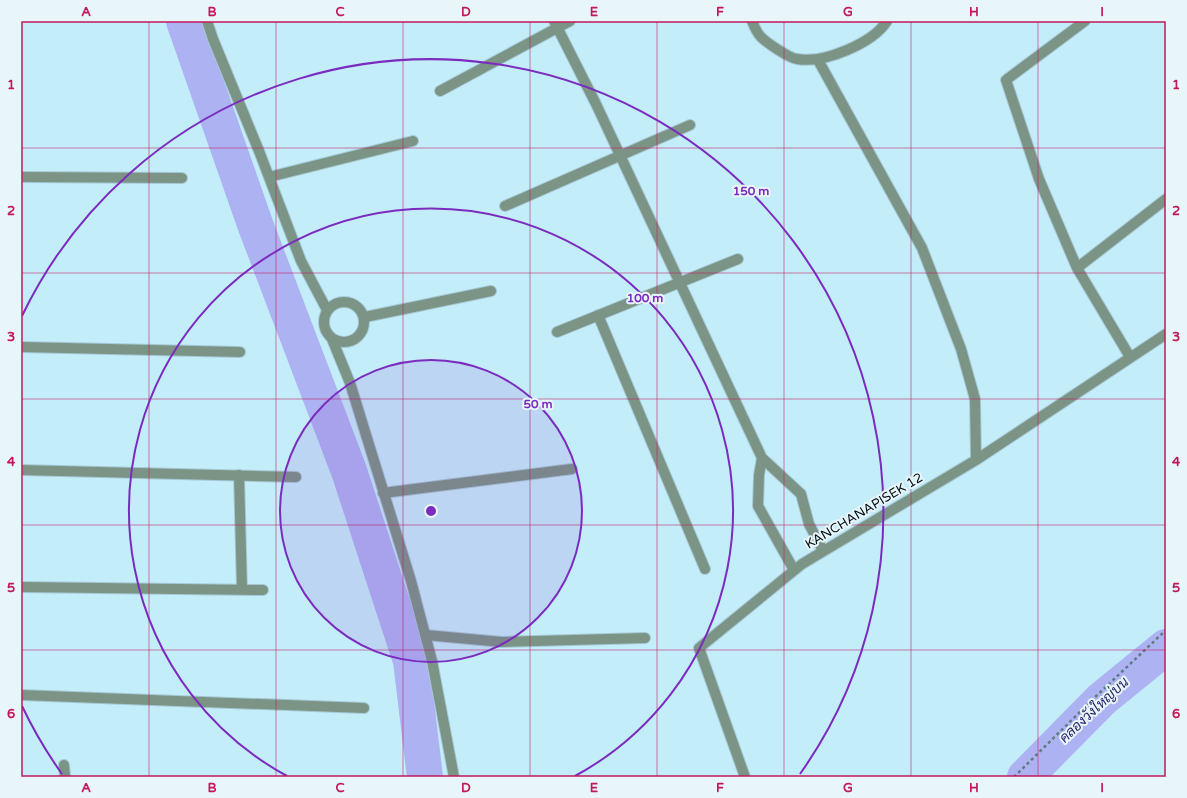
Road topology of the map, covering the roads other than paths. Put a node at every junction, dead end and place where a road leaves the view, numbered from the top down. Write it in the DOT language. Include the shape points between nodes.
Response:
graph roads {
  1 [pos="207,21"];
  2 [pos="570,21"];
  3 [pos="752,21"];
  4 [pos="887,21"];
  5 [pos="1085,21"];
  6 [pos="555,24"];
  7 [pos="818,60"];
  8 [pos="440,91"];
  9 [pos="690,125"];
  10 [pos="413,141"];
  11 [pos="620,156"];
  12 [pos="21,177"];
  13 [pos="269,177"];
  14 [pos="182,178"];
  15 [pos="1166,199"];
  16 [pos="505,206"];
  17 [pos="738,258"];
  18 [pos="1077,268"];
  19 [pos="680,282"];
  20 [pos="491,291"];
  21 [pos="327,310"];
  22 [pos="598,315"];
  23 [pos="365,317"];
  24 [pos="557,332"];
  25 [pos="1166,334"];
  26 [pos="332,339"];
  27 [pos="21,347"];
  28 [pos="240,352"];
  29 [pos="1130,357"];
  30 [pos="762,458"];
  31 [pos="976,460"];
  32 [pos="572,469"];
  33 [pos="21,470"];
  34 [pos="239,475"];
  35 [pos="296,477"];
  36 [pos="383,493"];
  37 [pos="823,551"];
  38 [pos="704,569"];
  39 [pos="794,570"];
  40 [pos="21,587"];
  41 [pos="242,590"];
  42 [pos="263,590"];
  43 [pos="426,635"];
  44 [pos="645,638"];
  45 [pos="21,695"];
  46 [pos="364,708"];
  47 [pos="64,765"];
  48 [pos="65,777"];
  49 [pos="454,777"];
  50 [pos="745,777"];
  1 -- 13 [label="street"];
  2 -- 6 [label="street"];
  3 -- 7 [label="street" via="761,37 782,52 797,59"];
  4 -- 7 [label="street" via="882,29 852,48"];
  5 -- 18 [label="street" via="1006,80 1039,179"];
  6 -- 8 [label="street"];
  6 -- 11 [label="street"];
  7 -- 31 [label="street" via="925,255 962,349 975,399"];
  9 -- 11 [label="street"];
  10 -- 13 [label="street"];
  11 -- 16 [label="street"];
  11 -- 19 [label="street"];
  12 -- 14 [label="street"];
  13 -- 21 [label="street" via="301,261"];
  15 -- 18 [label="street"];
  17 -- 19 [label="street"];
  18 -- 29 [label="street"];
  19 -- 22 [label="street"];
  19 -- 30 [label="street"];
  20 -- 23 [label="street"];
  21 -- 23 [label="street" via="340,301 356,304"];
  21 -- 26 [label="street" via="323,320 325,331"];
  22 -- 24 [label="street"];
  22 -- 38 [label="street"];
  23 -- 26 [label="street" via="362,333 348,342"];
  25 -- 29 [label="street, KANCHANAPISEK 12"];
  26 -- 36 [label="street" via="350,383"];
  27 -- 28 [label="street"];
  29 -- 31 [label="street, KANCHANAPISEK 12"];
  30 -- 37 [label="street" via="801,494 809,524"];
  30 -- 39 [label="street" via="758,506"];
  31 -- 37 [label="street, KANCHANAPISEK 12"];
  32 -- 36 [label="street"];
  33 -- 34 [label="street"];
  34 -- 35 [label="street"];
  34 -- 41 [label="street"];
  36 -- 43 [label="street"];
  37 -- 39 [label="street, KANCHANAPISEK 12"];
  39 -- 50 [label="street, KANCHANAPISEK 12" via="699,648"];
  40 -- 41 [label="street"];
  41 -- 42 [label="street"];
  43 -- 44 [label="street" via="502,642"];
  43 -- 49 [label="street"];
  45 -- 46 [label="street"];
  47 -- 48 [label="street"];
}
